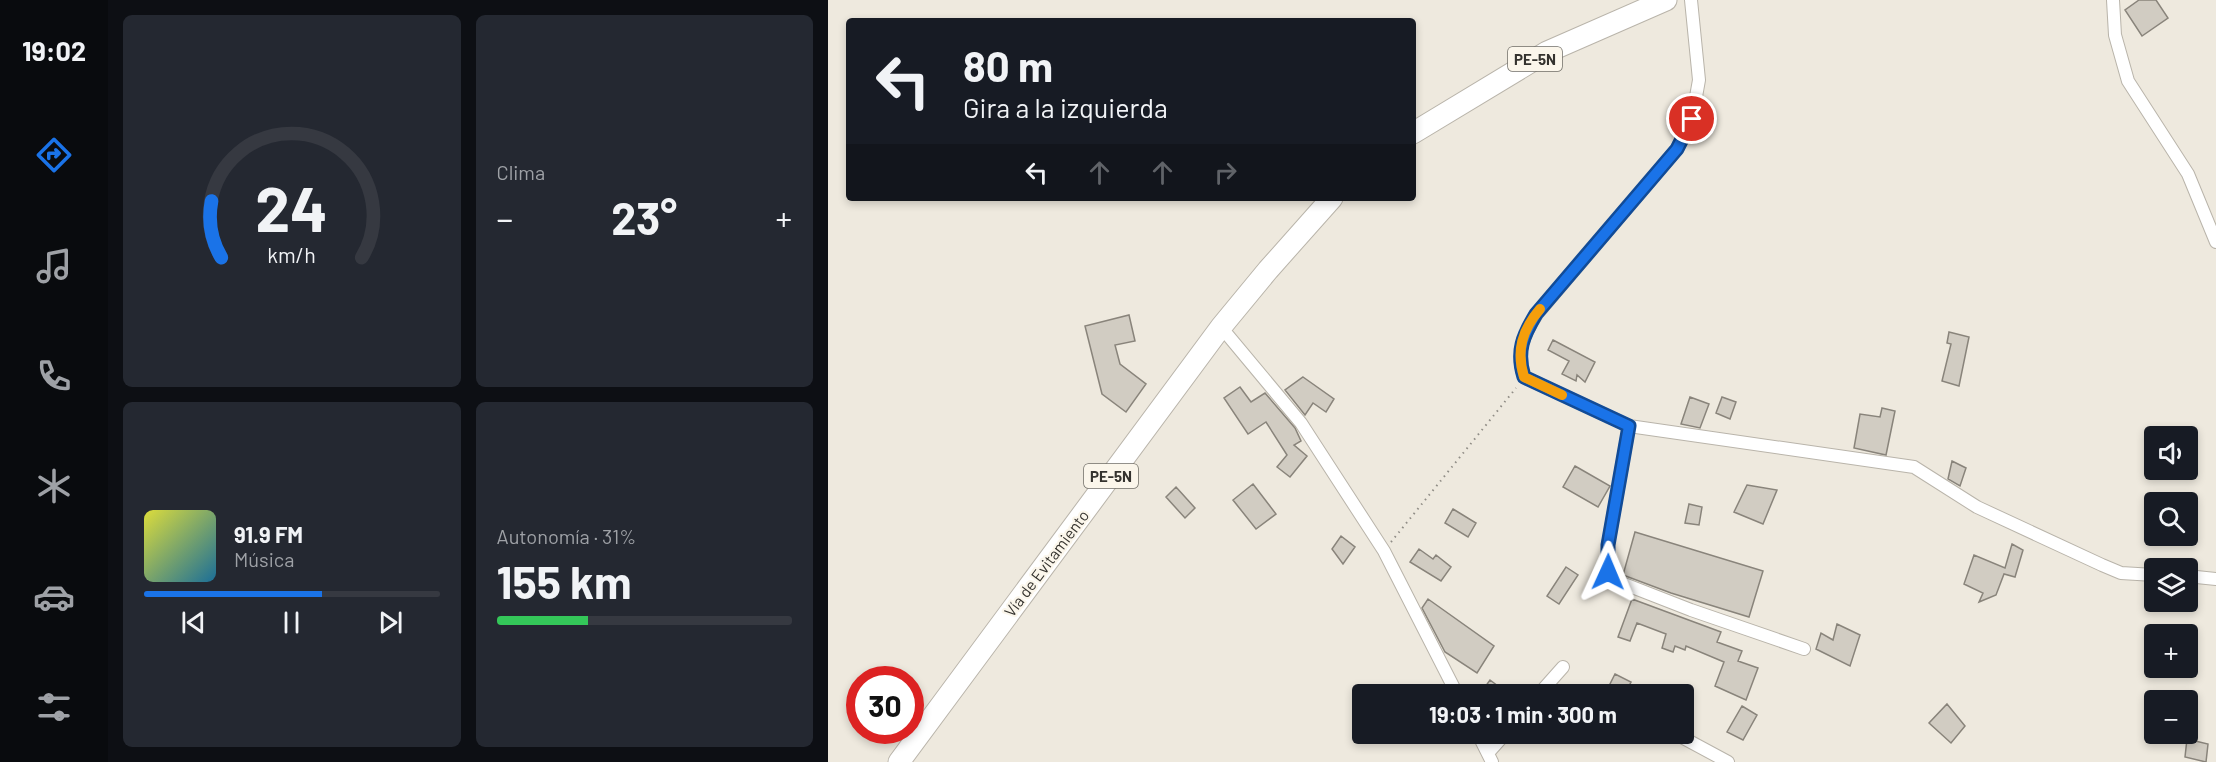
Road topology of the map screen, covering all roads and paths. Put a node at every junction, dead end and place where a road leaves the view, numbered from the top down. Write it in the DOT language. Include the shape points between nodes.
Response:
graph roads {
  1 [pos="1666,0"];
  2 [pos="1691,0"];
  3 [pos="2113,0"];
  4 [pos="1416,131"];
  5 [pos="1329,201"];
  6 [pos="2216,242"];
  7 [pos="1221,327"];
  8 [pos="1524,377"];
  9 [pos="1629,426"];
  10 [pos="1384,551"];
  11 [pos="2144,574"];
  12 [pos="2198,577"];
  13 [pos="2216,579"];
  14 [pos="1804,649"];
  15 [pos="1563,667"];
  16 [pos="1452,684"];
  17 [pos="1548,684"];
  18 [pos="1484,744"];
  19 [pos="1500,744"];
  20 [pos="1694,744"];
  21 [pos="1492,759"];
  22 [pos="899,762"];
  23 [pos="1728,762"];
  1 -- 4 [label="highway, PE-5N" via="1547,52"];
  2 -- 8 [label="street" via="1699,80 1692,119 1677,149 1536,314 1520,344"];
  3 -- 6 [label="street" via="2115,34 2128,81 2188,174"];
  5 -- 7 [label="highway, Vía de Evitamiento / PE-5N"];
  7 -- 10 [label="street" via="1301,423"];
  7 -- 22 [label="highway, Vía de Evitamiento / PE-5N"];
  8 -- 9 [label="street"];
  8 -- 10 [label="path"];
  9 -- 11 [label="street" via="1914,467 1977,507 2121,573"];
  9 -- 14 [label="street" via="1608,545 1608,572 1614,580"];
  10 -- 16 [label="street"];
  12 -- 13 [label="street"];
  15 -- 17 [label="street"];
  18 -- 21 [label="street"];
  19 -- 21 [label="street"];
  20 -- 23 [label="street"];
}
